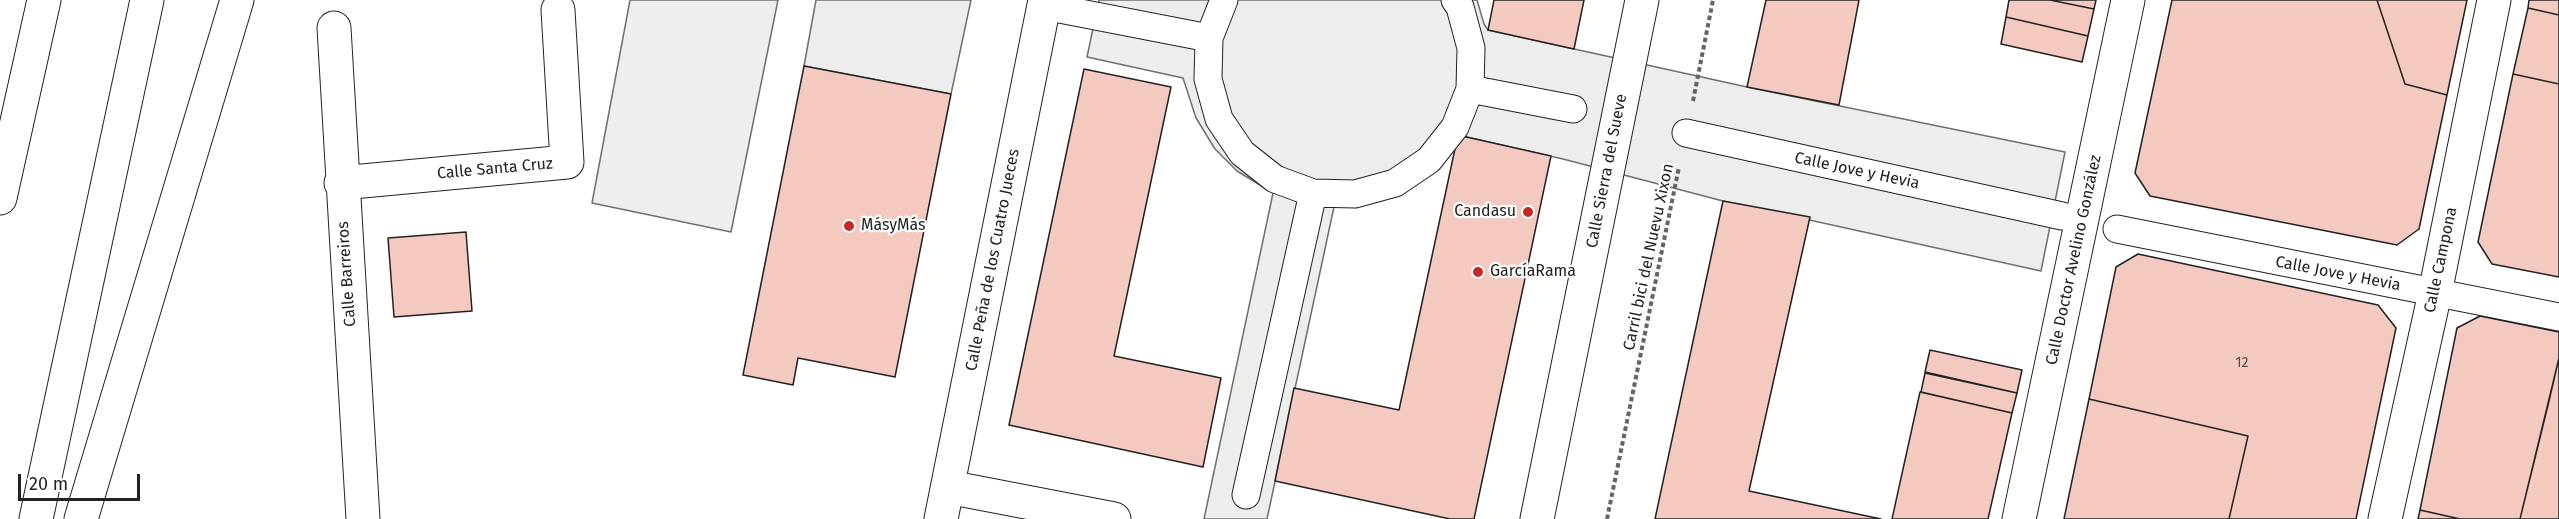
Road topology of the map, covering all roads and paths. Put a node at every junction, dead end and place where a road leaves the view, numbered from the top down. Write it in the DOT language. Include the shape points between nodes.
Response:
graph roads {
  1 [pos="44,0"];
  2 [pos="147,0"];
  3 [pos="237,0"];
  4 [pos="1224,0"];
  5 [pos="1455,0"];
  6 [pos="1642,0"];
  7 [pos="1713,0"];
  8 [pos="2128,0"];
  9 [pos="2494,0"];
  10 [pos="1045,3"];
  11 [pos="558,10"];
  12 [pos="334,28"];
  13 [pos="1209,38"];
  14 [pos="1470,89"];
  15 [pos="1573,109"];
  16 [pos="1686,133"];
  17 [pos="342,183"];
  18 [pos="1313,193"];
  19 [pos="0,198"];
  20 [pos="2062,216"];
  21 [pos="2117,229"];
  22 [pos="2435,293"];
  23 [pos="2559,317"];
  24 [pos="948,487"];
  25 [pos="1246,495"];
  26 [pos="36,519"];
  27 [pos="81,519"];
  28 [pos="363,519"];
  29 [pos="941,519"];
  30 [pos="1114,519"];
  31 [pos="1537,519"];
  32 [pos="1607,519"];
  33 [pos="2019,519"];
  34 [pos="2385,519"];
  1 -- 19 [label="main road"];
  2 -- 26 [label="main road"];
  3 -- 27 [label="main road"];
  4 -- 13 [label="street"];
  5 -- 14 [label="street" via="1471,48"];
  6 -- 31 [label="main road, Calle Sierra del Sueve"];
  7 -- 16 [label="path, Carril bici del Nuevu Xixon"];
  8 -- 33 [label="main road, Calle Doctor Avelino González"];
  9 -- 22 [label="main road, Calle Campona"];
  10 -- 13 [label="street"];
  10 -- 24 [label="main road, Calle Peña de los Cuatro Jueces"];
  11 -- 17 [label="main road, Calle Santa Cruz" via="567,162"];
  12 -- 17 [label="main road, Calle Barreiros"];
  13 -- 18 [label="street" via="1208,79 1219,119 1236,145 1275,179"];
  14 -- 15 [label="street"];
  14 -- 18 [label="street" via="1455,127 1429,160 1395,183 1355,194"];
  16 -- 20 [label="street, Calle Jove y Hevia"];
  16 -- 32 [label="path, Carril bici del Nuevu Xixon"];
  17 -- 28 [label="main road, Calle Barreiros"];
  18 -- 25 [label="street"];
  21 -- 22 [label="street, Calle Jove y Hevia"];
  22 -- 23 [label="street, Calle Jove y Hevia"];
  22 -- 34 [label="main road, Calle Campona"];
  24 -- 29 [label="main road, Calle Peña de los Cuatro Jueces"];
  24 -- 30 [label="main road"];
}
